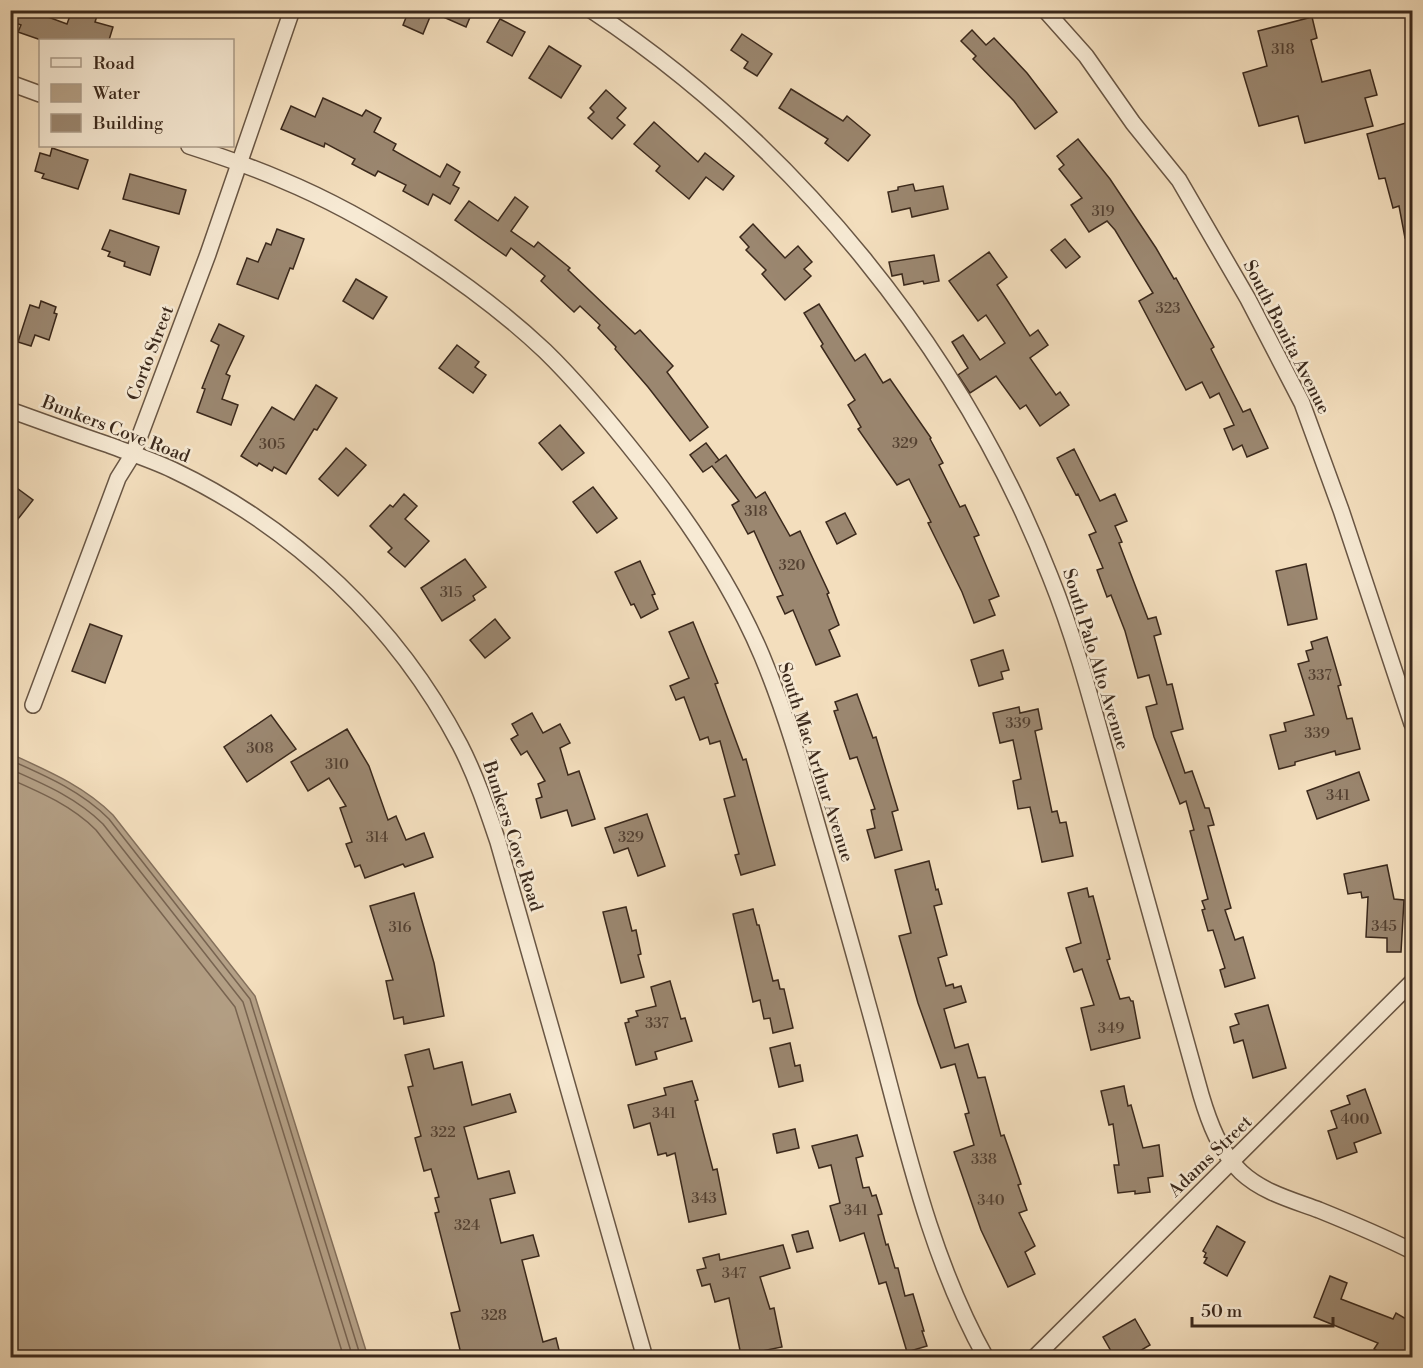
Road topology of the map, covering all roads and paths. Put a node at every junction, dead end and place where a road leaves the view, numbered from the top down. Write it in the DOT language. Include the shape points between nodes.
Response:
graph roads {
  1 [pos="292,10"];
  2 [pos="591,10"];
  3 [pos="1045,10"];
  4 [pos="10,83"];
  5 [pos="39,94"];
  6 [pos="192,147"];
  7 [pos="240,163"];
  8 [pos="10,410"];
  9 [pos="133,454"];
  10 [pos="33,705"];
  11 [pos="1413,724"];
  12 [pos="1413,982"];
  13 [pos="1231,1161"];
  14 [pos="1413,1251"];
  15 [pos="645,1358"];
  16 [pos="986,1358"];
  17 [pos="1034,1358"];
  1 -- 7 [label="street, Corto Street"];
  2 -- 13 [label="street, South Palo Alto Avenue" via="703,94 804,191 901,308 989,446 1032,533 1064,613 1203,1102"];
  3 -- 11 [label="street, South Bonita Avenue" via="1086,57 1179,180 1302,403"];
  4 -- 5 [label="street"];
  6 -- 7 [label="street, South Mac Arthur Avenue"];
  7 -- 9 [label="street, Corto Street"];
  7 -- 16 [label="street, South Mac Arthur Avenue" via="297,186 365,221 451,276 526,334 596,405 658,481 714,562 752,634 785,716 921,1196 959,1301"];
  8 -- 9 [label="street, Bunkers Cove Road"];
  9 -- 10 [label="street, Corto Street" via="118,478"];
  9 -- 15 [label="street, Bunkers Cove Road" via="216,492 297,547 346,591 385,634 444,717 478,784 498,842"];
  12 -- 13 [label="street, Adams Street"];
  13 -- 14 [label="street, South Palo Alto Avenue" via="1269,1191"];
  13 -- 17 [label="street, Adams Street"];
}
